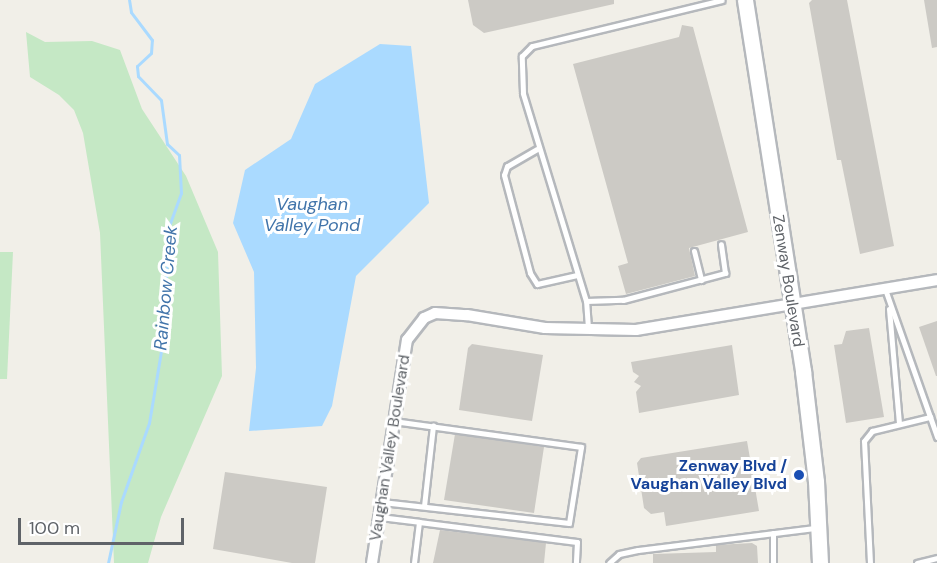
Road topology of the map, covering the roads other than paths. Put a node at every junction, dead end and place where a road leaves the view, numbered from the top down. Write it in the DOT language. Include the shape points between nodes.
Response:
graph roads {
  1 [pos="722,0"];
  2 [pos="745,0"];
  3 [pos="537,149"];
  4 [pos="721,244"];
  5 [pos="694,251"];
  6 [pos="577,275"];
  7 [pos="700,280"];
  8 [pos="937,280"];
  9 [pos="887,293"];
  10 [pos="586,302"];
  11 [pos="792,305"];
  12 [pos="588,330"];
  13 [pos="930,417"];
  14 [pos="394,421"];
  15 [pos="899,424"];
  16 [pos="433,426"];
  17 [pos="937,437"];
  18 [pos="382,502"];
  19 [pos="424,506"];
  20 [pos="380,517"];
  21 [pos="419,522"];
  22 [pos="818,527"];
  23 [pos="773,533"];
  24 [pos="937,558"];
  25 [pos="372,563"];
  26 [pos="414,563"];
  27 [pos="576,563"];
  28 [pos="609,563"];
  29 [pos="773,563"];
  30 [pos="820,563"];
  31 [pos="870,563"];
  32 [pos="917,563"];
  1 -- 3 [label="lane" via="532,46 522,56 523,93"];
  2 -- 11 [label="street, Zenway Boulevard"];
  3 -- 6 [label="lane"];
  3 -- 6 [label="lane" via="507,165 504,175 530,273 537,284"];
  4 -- 7 [label="lane" via="725,273"];
  5 -- 7 [label="lane"];
  6 -- 10 [label="lane"];
  7 -- 10 [label="lane" via="623,300"];
  8 -- 9 [label="street, Vaughan Valley Boulevard"];
  9 -- 11 [label="street, Vaughan Valley Boulevard"];
  9 -- 13 [label="lane"];
  9 -- 15 [label="lane"];
  10 -- 12 [label="lane"];
  11 -- 12 [label="street, Vaughan Valley Boulevard" via="636,330"];
  11 -- 22 [label="street, Zenway Boulevard" via="815,470"];
  12 -- 14 [label="street, Vaughan Valley Boulevard" via="467,315 435,313 424,318 407,340"];
  13 -- 15 [label="lane"];
  13 -- 17 [label="lane"];
  14 -- 16 [label="lane"];
  14 -- 18 [label="street, Vaughan Valley Boulevard"];
  15 -- 31 [label="lane" via="872,431 864,441"];
  16 -- 19 [label="lane"];
  16 -- 19 [label="lane" via="581,447 569,523"];
  18 -- 19 [label="lane"];
  18 -- 20 [label="street, Vaughan Valley Boulevard"];
  20 -- 21 [label="lane"];
  20 -- 25 [label="street, Vaughan Valley Boulevard"];
  21 -- 26 [label="lane"];
  21 -- 27 [label="lane" via="578,542"];
  22 -- 23 [label="lane"];
  22 -- 30 [label="street, Zenway Boulevard"];
  23 -- 28 [label="lane" via="638,550 619,554"];
  23 -- 29 [label="lane"];
  24 -- 32 [label="lane"];
}
